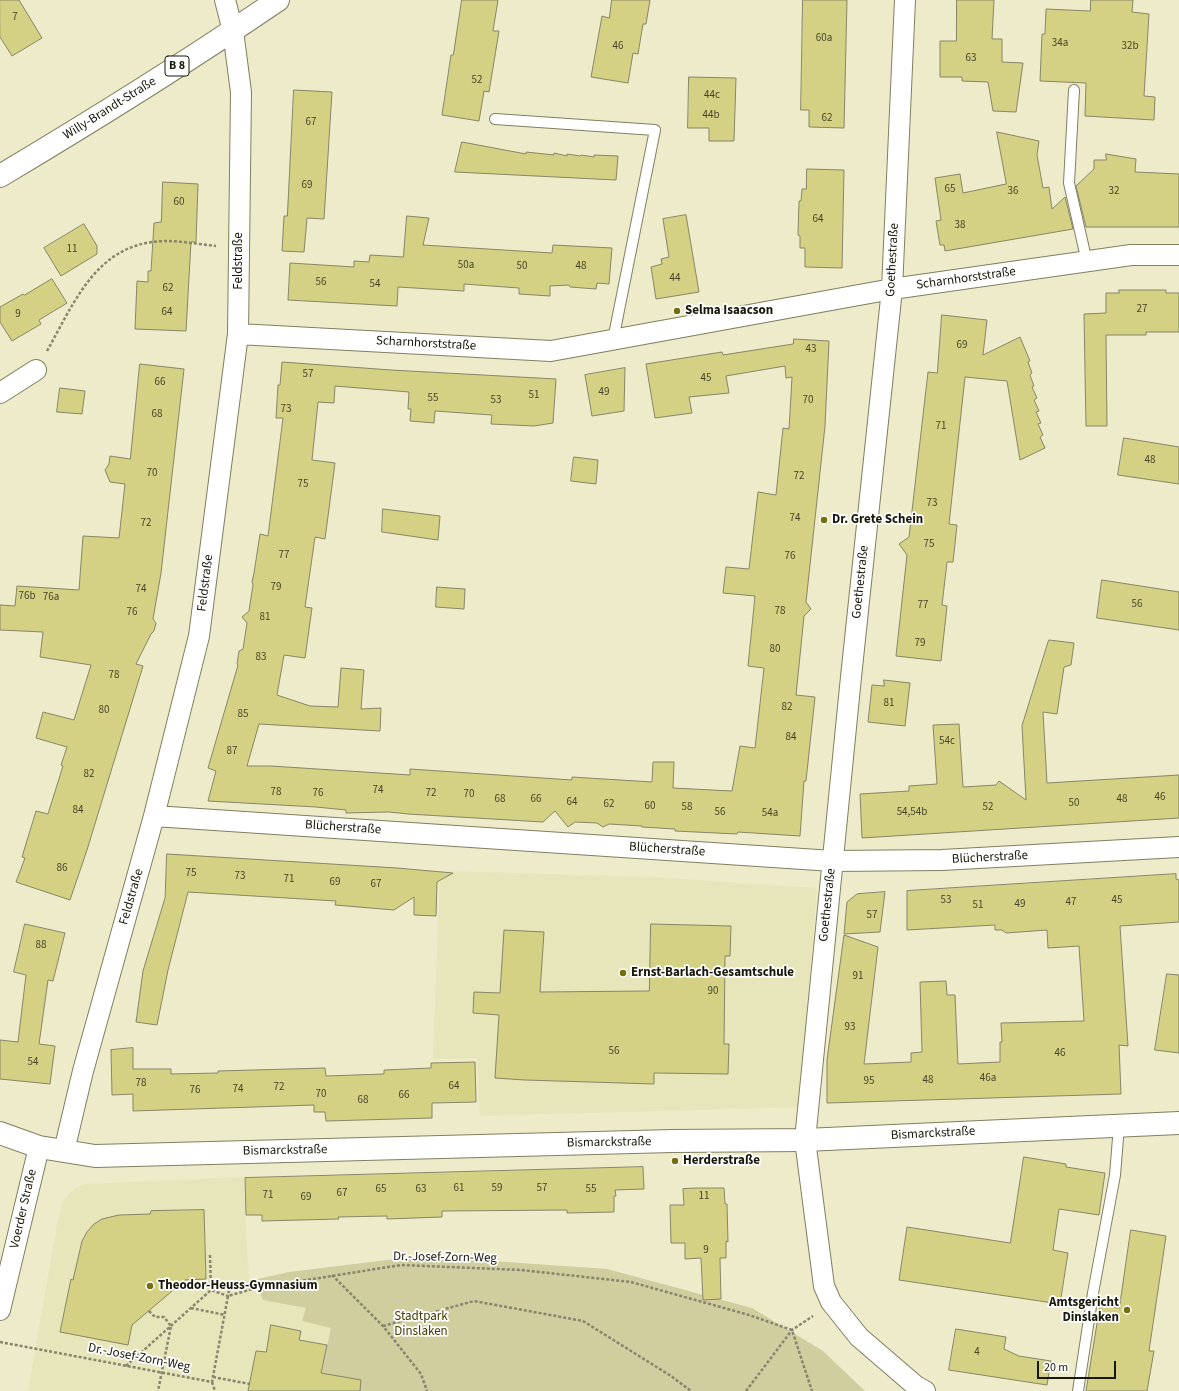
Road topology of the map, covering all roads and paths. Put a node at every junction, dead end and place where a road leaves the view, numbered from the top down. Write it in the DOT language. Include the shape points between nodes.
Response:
graph roads {
  1 [pos="225,0"];
  2 [pos="278,0"];
  3 [pos="905,0"];
  4 [pos="233,31"];
  5 [pos="1074,90"];
  6 [pos="495,119"];
  7 [pos="0,176"];
  8 [pos="238,249"];
  9 [pos="1179,255"];
  10 [pos="1087,262"];
  11 [pos="892,289"];
  12 [pos="238,334"];
  13 [pos="613,340"];
  14 [pos="36,370"];
  15 [pos="0,393"];
  16 [pos="154,816"];
  17 [pos="1179,847"];
  18 [pos="833,860"];
  19 [pos="1179,1123"];
  20 [pos="1119,1126"];
  21 [pos="0,1133"];
  22 [pos="805,1140"];
  23 [pos="39,1147"];
  24 [pos="64,1151"];
  25 [pos="210,1255"];
  26 [pos="332,1275"];
  27 [pos="230,1284"];
  28 [pos="211,1290"];
  29 [pos="228,1296"];
  30 [pos="831,1302"];
  31 [pos="191,1308"];
  32 [pos="0,1310"];
  33 [pos="149,1311"];
  34 [pos="225,1315"];
  35 [pos="171,1326"];
  36 [pos="383,1326"];
  37 [pos="792,1330"];
  38 [pos="0,1342"];
  39 [pos="126,1366"];
  40 [pos="161,1373"];
  41 [pos="213,1377"];
  42 [pos="212,1382"];
  43 [pos="250,1384"];
  44 [pos="158,1391"];
  45 [pos="215,1391"];
  46 [pos="427,1391"];
  47 [pos="691,1391"];
  48 [pos="746,1391"];
  49 [pos="812,1391"];
  50 [pos="926,1391"];
  51 [pos="1078,1391"];
  1 -- 4 [label="street, Feldstraße"];
  2 -- 4 [label="street, Willy-Brandt-Straße / B 8"];
  3 -- 11 [label="street, Goethestraße"];
  4 -- 7 [label="street, Willy-Brandt-Straße / B 8"];
  4 -- 8 [label="street, Feldstraße" via="240,92"];
  5 -- 10 [label="lane" via="1069,183"];
  6 -- 13 [label="lane" via="655,130"];
  8 -- 12 [label="street, Feldstraße"];
  8 -- 14 [label="path" via="178,242 153,242 124,249 102,265 84,285"];
  9 -- 10 [label="street, Scharnhorststraße" via="1131,255"];
  10 -- 11 [label="street, Scharnhorststraße"];
  11 -- 13 [label="street, Scharnhorststraße"];
  11 -- 18 [label="street, Goethestraße"];
  12 -- 13 [label="street, Scharnhorststraße" via="551,351"];
  12 -- 16 [label="street, Feldstraße" via="199,636"];
  14 -- 15 [label="street"];
  16 -- 18 [label="street, Blücherstraße"];
  16 -- 24 [label="street, Feldstraße" via="83,1071"];
  17 -- 18 [label="street, Blücherstraße" via="942,860"];
  18 -- 22 [label="street, Goethestraße"];
  19 -- 20 [label="street, Bismarckstraße"];
  20 -- 22 [label="street, Bismarckstraße"];
  20 -- 51 [label="lane" via="1115,1175"];
  21 -- 23 [label="street"];
  22 -- 24 [label="street, Bismarckstraße" via="95,1156"];
  22 -- 30 [label="street" via="824,1286"];
  23 -- 24 [label="street, Bismarckstraße"];
  23 -- 32 [label="street, Voerder Straße"];
  25 -- 28 [label="path"];
  26 -- 29 [label="path, Dr.-Josef-Zorn-Weg" via="256,1288"];
  26 -- 36 [label="path"];
  26 -- 37 [label="path, Dr.-Josef-Zorn-Weg" via="401,1265 521,1270 631,1282 749,1315"];
  27 -- 29 [label="path"];
  28 -- 29 [label="path"];
  28 -- 31 [label="path"];
  29 -- 34 [label="path"];
  30 -- 37 [label="path"];
  30 -- 50 [label="street" via="859,1337 916,1386"];
  31 -- 34 [label="path"];
  31 -- 35 [label="path"];
  33 -- 35 [label="path" via="155,1317 164,1317"];
  34 -- 41 [label="path"];
  35 -- 39 [label="path"];
  35 -- 40 [label="path"];
  36 -- 46 [label="path" via="421,1374"];
  36 -- 47 [label="path" via="474,1301 583,1321"];
  37 -- 48 [label="path"];
  37 -- 49 [label="path"];
  38 -- 39 [label="path, Dr.-Josef-Zorn-Weg"];
  39 -- 40 [label="path, Dr.-Josef-Zorn-Weg"];
  40 -- 42 [label="path, Dr.-Josef-Zorn-Weg"];
  40 -- 44 [label="path"];
  41 -- 42 [label="path"];
  41 -- 43 [label="path"];
  42 -- 45 [label="path"];
}
